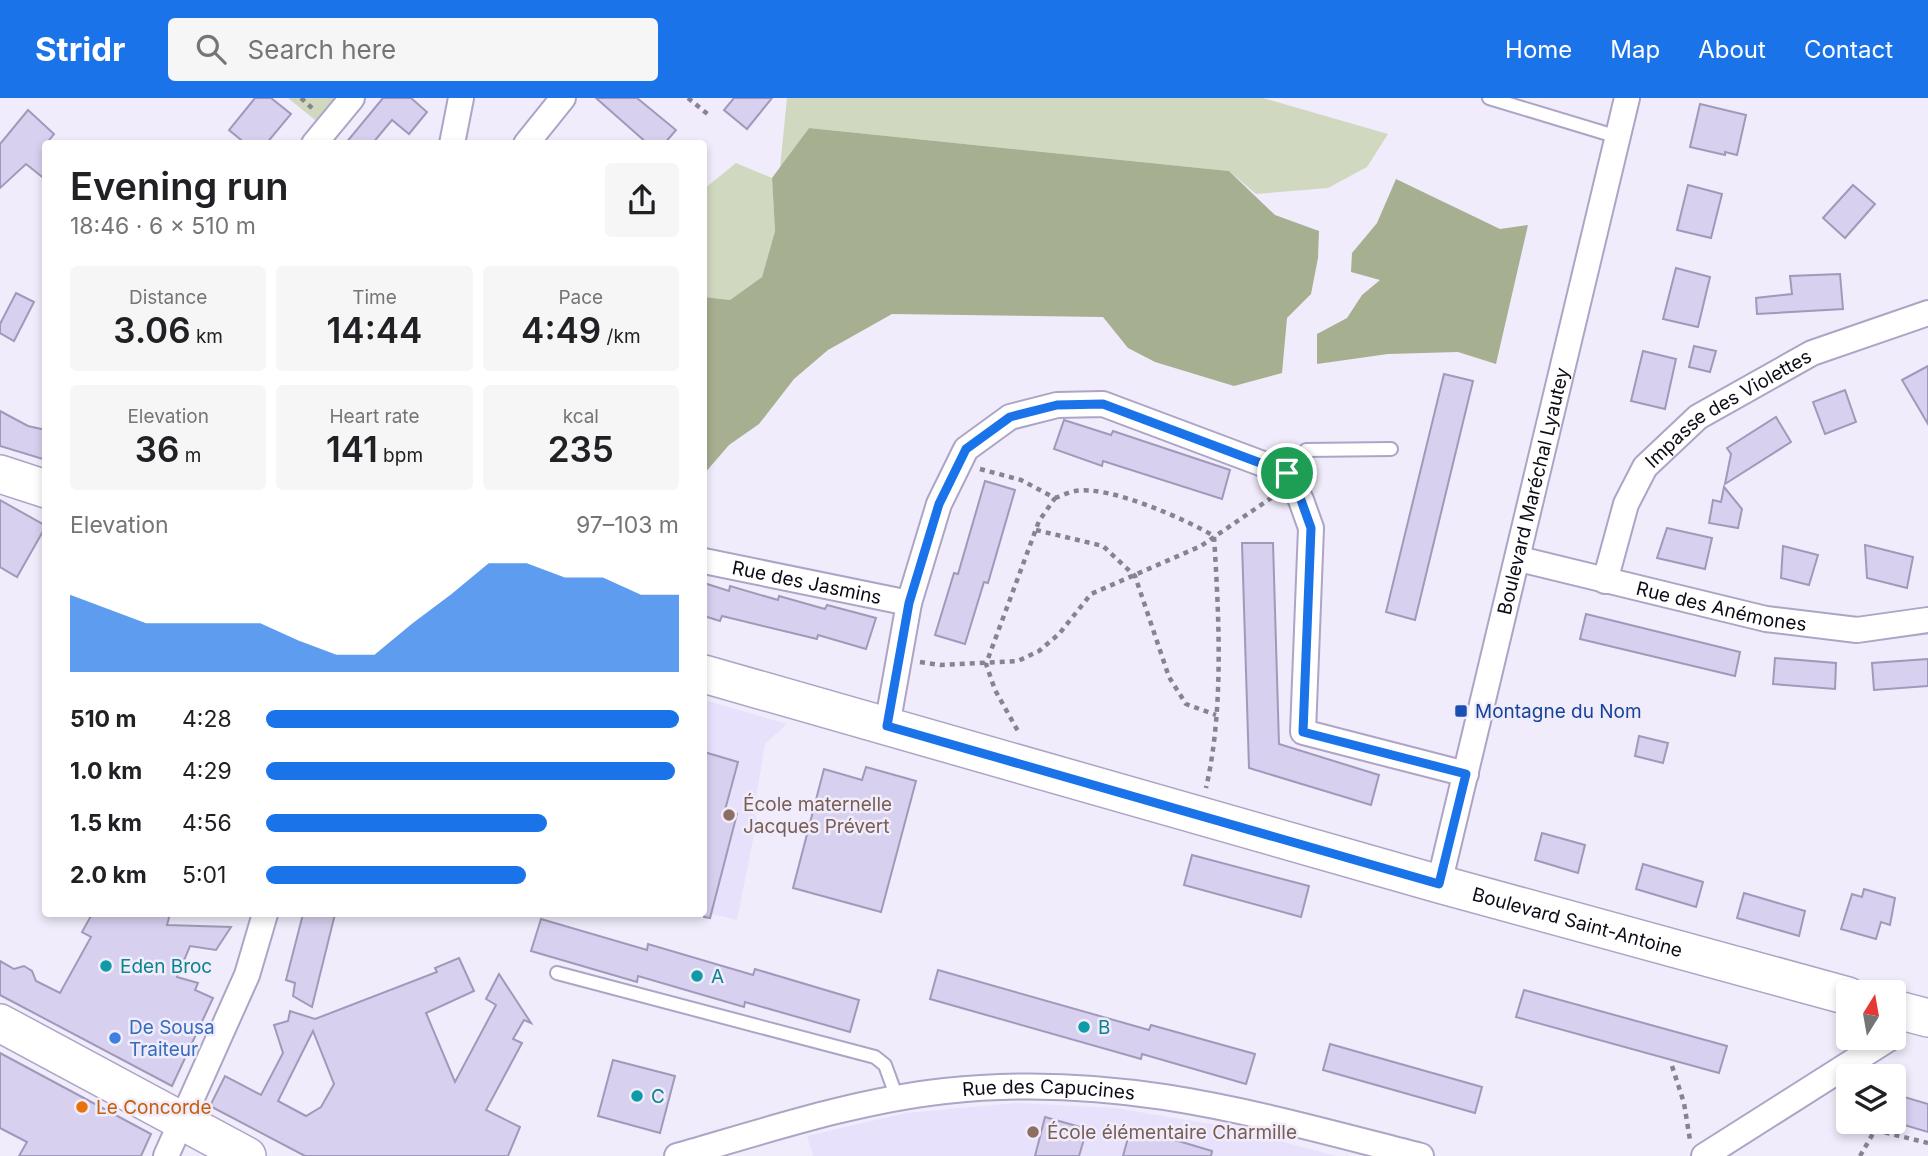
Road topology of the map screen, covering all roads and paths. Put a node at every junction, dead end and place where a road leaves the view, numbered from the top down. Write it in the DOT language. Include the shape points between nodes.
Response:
graph roads {
  1 [pos="300,98"];
  2 [pos="352,98"];
  3 [pos="461,98"];
  4 [pos="563,98"];
  5 [pos="688,98"];
  6 [pos="1489,98"];
  7 [pos="1627,98"];
  8 [pos="313,109"];
  9 [pos="710,117"];
  10 [pos="1618,137"];
  11 [pos="317,140"];
  12 [pos="453,140"];
  13 [pos="529,140"];
  14 [pos="1928,313"];
  15 [pos="1391,449"];
  16 [pos="959,463"];
  17 [pos="1287,473"];
  18 [pos="0,474"];
  19 [pos="42,488"];
  20 [pos="1055,498"];
  21 [pos="1035,530"];
  22 [pos="1214,536"];
  23 [pos="1519,559"];
  24 [pos="707,562"];
  25 [pos="1135,576"];
  26 [pos="1605,581"];
  27 [pos="909,603"];
  28 [pos="1928,620"];
  29 [pos="899,658"];
  30 [pos="986,664"];
  31 [pos="707,675"];
  32 [pos="1216,715"];
  33 [pos="887,726"];
  34 [pos="1050,773"];
  35 [pos="1466,774"];
  36 [pos="1200,816"];
  37 [pos="1439,884"];
  38 [pos="264,917"];
  39 [pos="556,973"];
  40 [pos="1836,993"];
  41 [pos="0,1023"];
  42 [pos="1857,1050"];
  43 [pos="1672,1066"];
  44 [pos="897,1098"];
  45 [pos="182,1123"];
  46 [pos="1873,1134"];
  47 [pos="1891,1134"];
  48 [pos="1928,1143"];
  49 [pos="1698,1150"];
  50 [pos="166,1156"];
  51 [pos="247,1156"];
  52 [pos="677,1156"];
  53 [pos="1421,1156"];
  54 [pos="1860,1156"];
  1 -- 8 [label="path"];
  2 -- 11 [label="street"];
  3 -- 12 [label="street"];
  4 -- 13 [label="street"];
  5 -- 9 [label="path"];
  6 -- 10 [label="lane"];
  7 -- 10 [label="street, Boulevard Maréchal Lyautey"];
  10 -- 23 [label="street, Boulevard Maréchal Lyautey"];
  14 -- 26 [label="street, Impasse des Violettes" via="1812,353 1698,417 1645,467 1626,504"];
  15 -- 17 [label="lane" via="1306,450"];
  16 -- 17 [label="street" via="966,449 1010,417 1057,405 1103,404"];
  16 -- 20 [label="path" via="1021,480"];
  16 -- 27 [label="street" via="939,504"];
  17 -- 22 [label="path" via="1274,498"];
  17 -- 35 [label="street" via="1311,528 1303,732"];
  18 -- 19 [label="street"];
  20 -- 21 [label="path"];
  20 -- 22 [label="path" via="1076,490 1099,492 1184,518"];
  21 -- 25 [label="path" via="1103,547"];
  21 -- 30 [label="path"];
  22 -- 25 [label="path"];
  22 -- 32 [label="path"];
  23 -- 26 [label="street, Rue des Anémones"];
  23 -- 35 [label="street, Boulevard Maréchal Lyautey"];
  24 -- 27 [label="street, Rue des Jasmins"];
  25 -- 30 [label="path" via="1091,594 1039,651 1018,661"];
  25 -- 32 [label="path" via="1169,677 1186,704"];
  26 -- 28 [label="street, Rue des Anémones" via="1766,619 1857,630"];
  27 -- 29 [label="street"];
  29 -- 30 [label="path" via="940,666"];
  29 -- 33 [label="street"];
  30 -- 34 [label="path" via="1020,734"];
  31 -- 33 [label="street, Boulevard Saint-Antoine"];
  32 -- 36 [label="path" via="1215,751"];
  33 -- 34 [label="street, Boulevard Saint-Antoine"];
  34 -- 36 [label="street, Boulevard Saint-Antoine"];
  35 -- 37 [label="street, Boulevard Maréchal Lyautey"];
  36 -- 37 [label="street, Boulevard Saint-Antoine"];
  37 -- 40 [label="street, Boulevard Saint-Antoine"];
  38 -- 45 [label="street" via="247,975"];
  39 -- 44 [label="lane" via="875,1057 885,1065"];
  41 -- 45 [label="street"];
  42 -- 49 [label="street"];
  43 -- 49 [label="path"];
  44 -- 52 [label="street, Rue des Capucines"];
  44 -- 53 [label="street, Rue des Capucines" via="1007,1086 1154,1093 1250,1111"];
  45 -- 50 [label="street"];
  45 -- 51 [label="street"];
  46 -- 54 [label="path"];
  47 -- 48 [label="path"];
}
